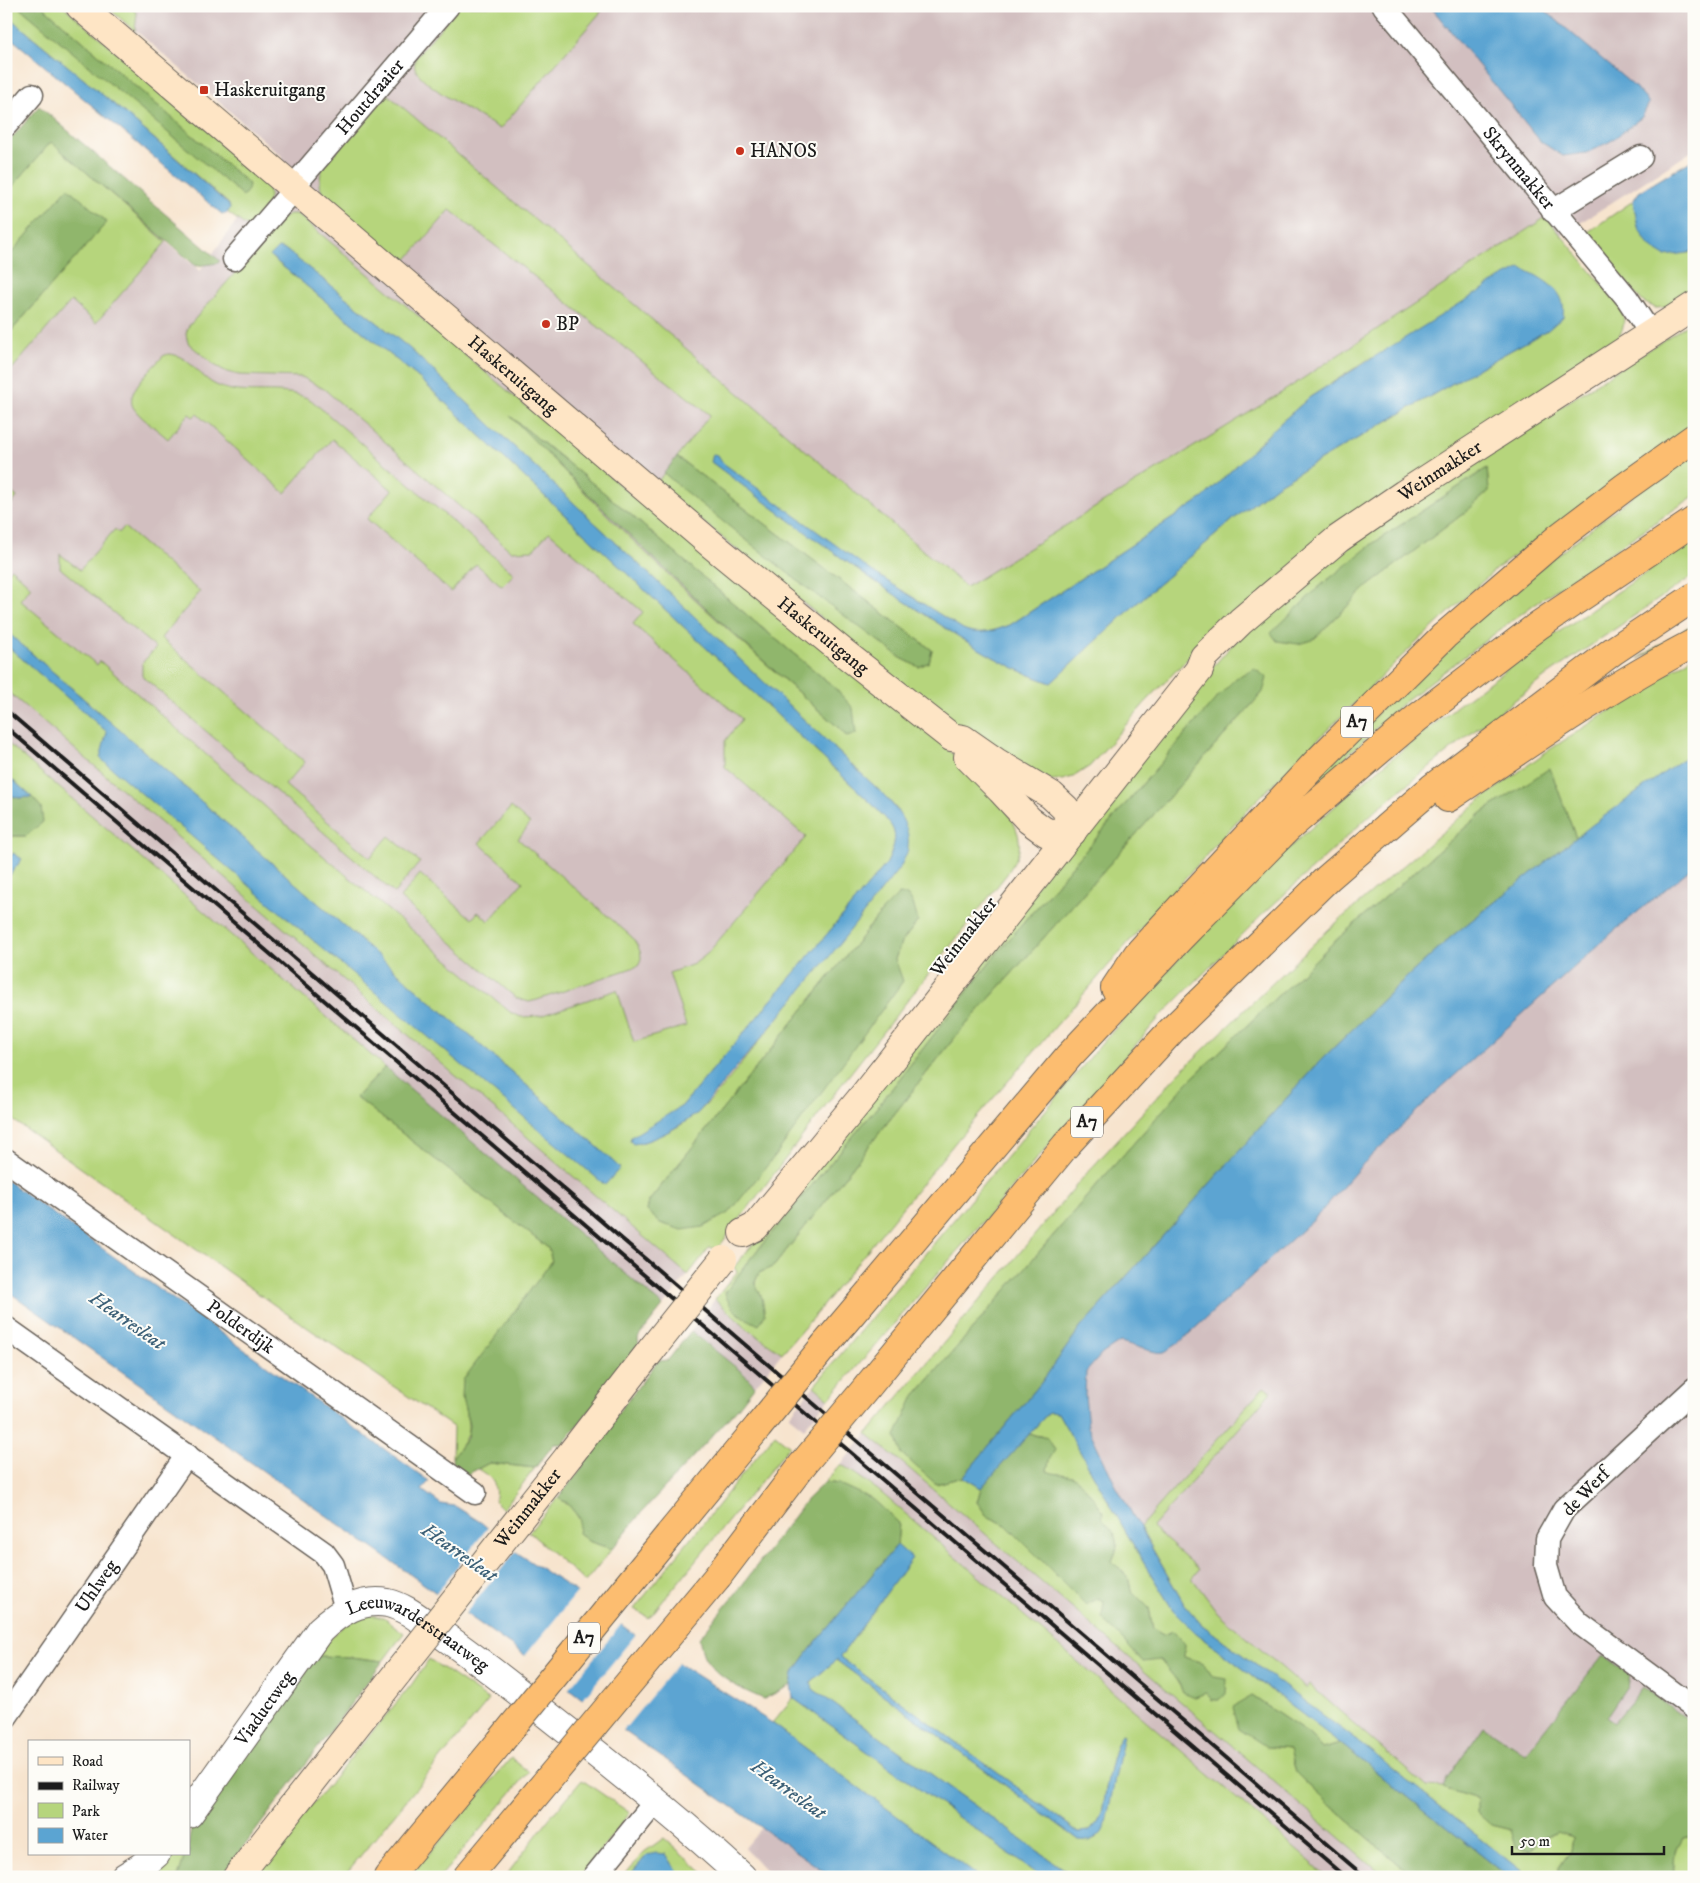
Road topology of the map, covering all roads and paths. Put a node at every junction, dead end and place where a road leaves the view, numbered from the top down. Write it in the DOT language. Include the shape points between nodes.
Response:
graph roads {
  1 [pos="80,6"];
  2 [pos="448,6"];
  3 [pos="1384,6"];
  4 [pos="32,95"];
  5 [pos="6,125"];
  6 [pos="1641,157"];
  7 [pos="293,187"];
  8 [pos="1553,211"];
  9 [pos="234,259"];
  10 [pos="1694,306"];
  11 [pos="1651,334"];
  12 [pos="1694,438"];
  13 [pos="1694,521"];
  14 [pos="1694,597"];
  15 [pos="1694,643"];
  16 [pos="1061,825"];
  17 [pos="1328,878"];
  18 [pos="1069,1056"];
  19 [pos="6,1160"];
  20 [pos="9,1335"];
  21 [pos="1694,1388"];
  22 [pos="187,1456"];
  23 [pos="475,1493"];
  24 [pos="346,1609"];
  25 [pos="1694,1708"];
  26 [pos="6,1717"];
  27 [pos="655,1802"];
  28 [pos="190,1813"];
  29 [pos="154,1856"];
  30 [pos="125,1877"];
  31 [pos="237,1877"];
  32 [pos="388,1877"];
  33 [pos="467,1877"];
  34 [pos="594,1877"];
  35 [pos="742,1877"];
  1 -- 7 [label="main road, Haskeruitgang"];
  2 -- 7 [label="street, Houtdraaier"];
  3 -- 8 [label="street, Skrynmakker"];
  4 -- 5 [label="street"];
  6 -- 8 [label="street"];
  7 -- 9 [label="street, Houtdraaier"];
  7 -- 16 [label="main road, Haskeruitgang" via="711,544 951,738 955,746 1029,820"];
  8 -- 11 [label="street, Skrynmakker" via="1627,298"];
  10 -- 11 [label="main road, Weinmakker"];
  11 -- 16 [label="main road, Weinmakker" via="1338,539 1247,615 1204,657 1200,670 1153,726"];
  12 -- 18 [label="highway, A7" via="1533,558 1408,671 1314,765 1137,955"];
  13 -- 18 [label="highway, A7" via="1539,625 1409,724 1288,828"];
  14 -- 17 [label="highway, A7" via="1613,651 1432,788"];
  15 -- 17 [label="highway, A7" via="1574,714"];
  16 -- 31 [label="main road, Weinmakker, bridge" via="911,1006 747,1220 743,1233"];
  17 -- 33 [label="highway, A7, bridge" via="1171,1031 1066,1145 803,1464 718,1576"];
  18 -- 32 [label="highway, A7, bridge" via="826,1345"];
  19 -- 23 [label="street, Polderdijk"];
  20 -- 22 [label="street, Leeuwarderstraatweg"];
  21 -- 25 [label="street, de Werf" via="1564,1509 1547,1539 1546,1566 1555,1598 1579,1623"];
  22 -- 24 [label="street, Leeuwarderstraatweg" via="324,1552 331,1562"];
  22 -- 26 [label="street, Uhlweg"];
  24 -- 27 [label="street, Leeuwarderstraatweg" via="381,1602 410,1612 481,1663"];
  24 -- 28 [label="street, Viaductweg" via="314,1638"];
  27 -- 34 [label="street"];
  27 -- 35 [label="street, Leeuwarderstraatweg"];
  29 -- 30 [label="street"];
}
